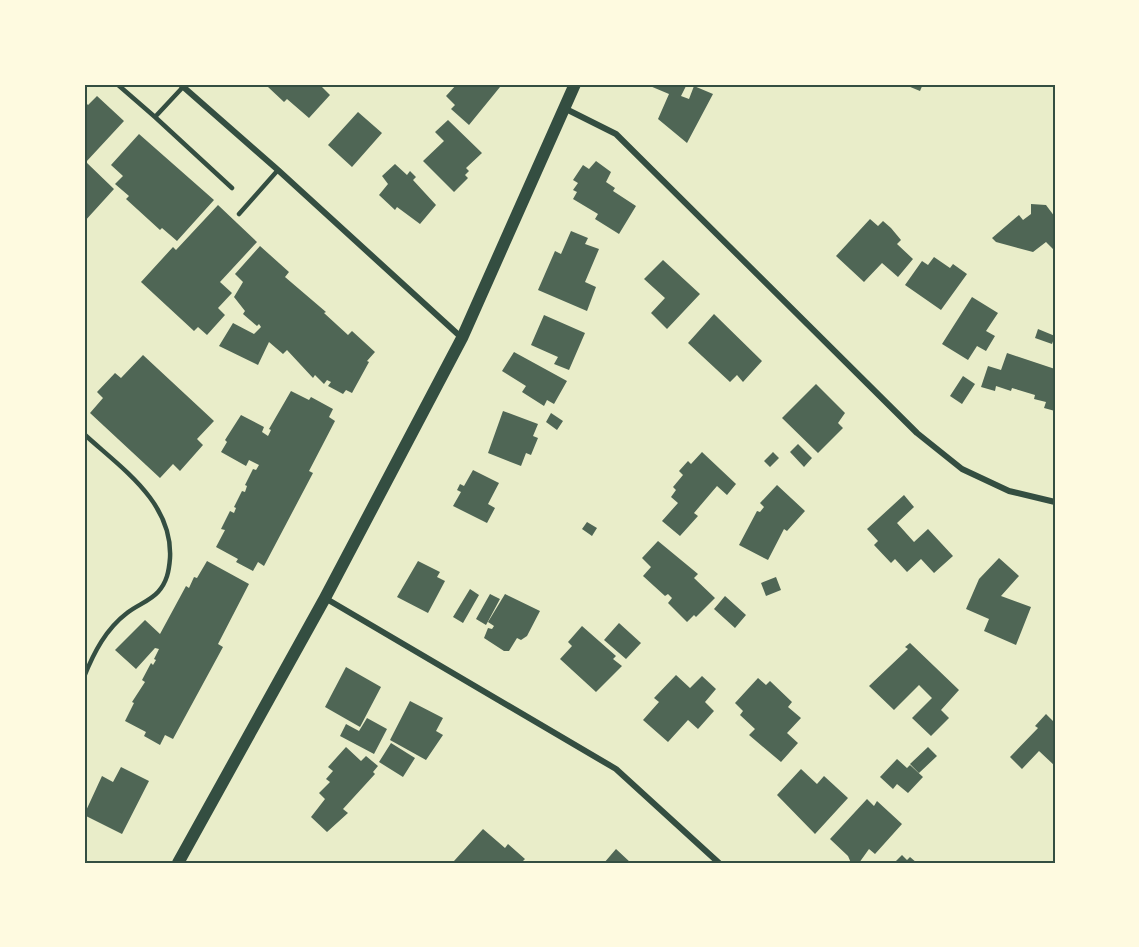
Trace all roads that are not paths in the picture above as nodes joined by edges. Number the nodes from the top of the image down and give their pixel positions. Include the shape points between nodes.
1 (117, 84) edge
2 (575, 84) edge
3 (182, 86) edge
4 (564, 108) junction
5 (155, 117) junction
6 (278, 170) junction
7 (232, 188) dead end
8 (239, 214) dead end
9 (462, 338) junction
10 (84, 434) edge
11 (1055, 502) edge
12 (325, 598) junction
13 (84, 677) edge
14 (178, 863) edge
15 (719, 863) edge

1 - 5 lane
2 - 4 main road
3 - 5 lane
3 - 6 street
4 - 9 main road
4 - 11 street via 616,134 917,433 962,469 1009,491
5 - 7 lane
6 - 8 lane
6 - 9 street
9 - 12 main road
10 - 13 lane via 151,497 166,525 170,550 169,572 159,591 113,625 101,640
12 - 14 main road
12 - 15 street via 616,769

